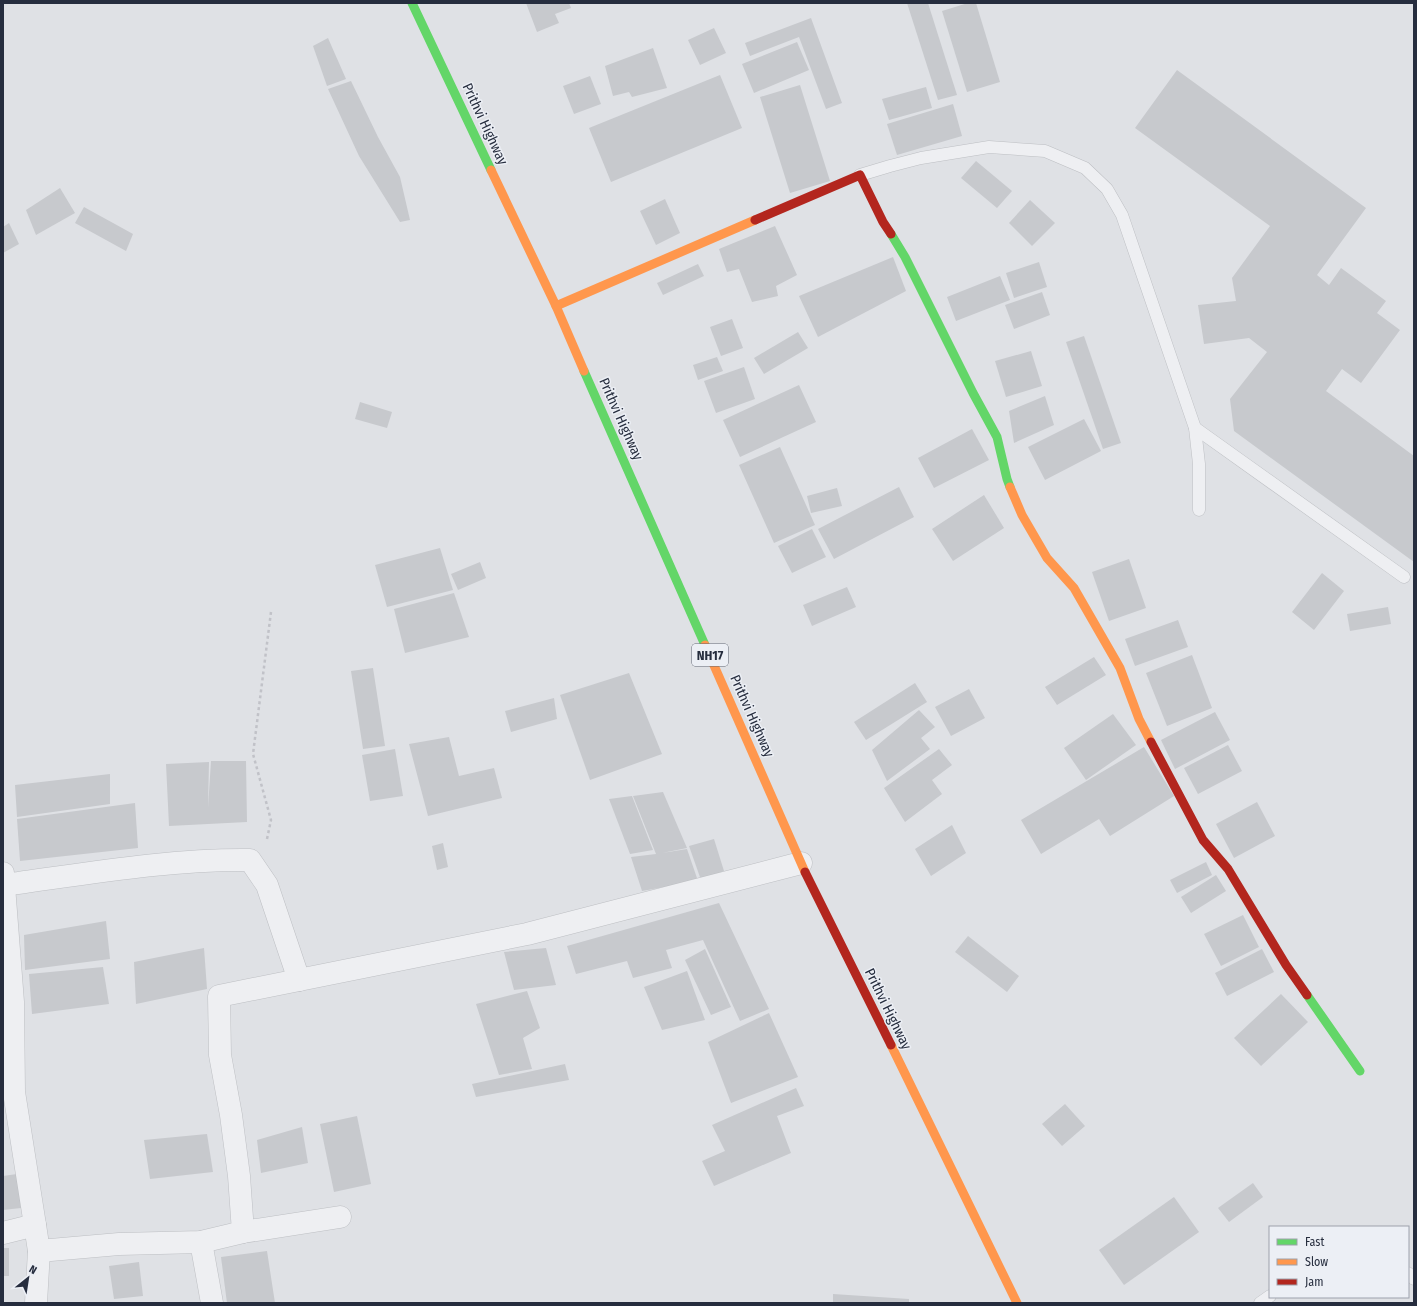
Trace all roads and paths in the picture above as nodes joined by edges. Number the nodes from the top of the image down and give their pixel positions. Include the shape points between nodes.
1 (412, 3) edge
2 (860, 175) junction
3 (556, 306) junction
4 (1195, 428) junction
5 (1199, 510) dead end
6 (1404, 577) dead end
7 (271, 612) dead end
8 (250, 860) junction
9 (801, 863) junction
10 (4, 879) edge
11 (300, 980) junction
12 (1360, 1071) dead end
13 (340, 1217) dead end
14 (35, 1225) junction
15 (243, 1232) junction
16 (3, 1234) edge
17 (201, 1242) junction
18 (39, 1251) junction
19 (1269, 1297) edge
20 (36, 1303) edge
21 (212, 1303) edge
22 (1017, 1303) edge
23 (1260, 1303) edge

1 - 3 main road, Prithvi Highway / NH17
2 - 3 main road
2 - 4 lane via 921,158 989,147 1045,151 1085,168 1107,189 1122,215
2 - 12 main road via 997,437 1007,479 1022,515 1047,558 1074,588 1120,668 1139,719 1203,840 1228,869 1286,965
3 - 9 main road, Prithvi Highway / NH17
4 - 5 lane via 1199,464
4 - 6 lane
7 - 8 path via 253,754 270,820 265,849
8 - 10 street via 142,866
8 - 11 street via 267,885
9 - 11 street via 527,934
9 - 22 main road, Prithvi Highway / NH17
10 - 14 street via 13,1002 14,1092
11 - 15 street via 219,996 220,1055 239,1176
13 - 15 street
14 - 16 street
14 - 18 street
15 - 17 street
17 - 18 street via 119,1244
17 - 21 street
18 - 20 street
19 - 23 lane

